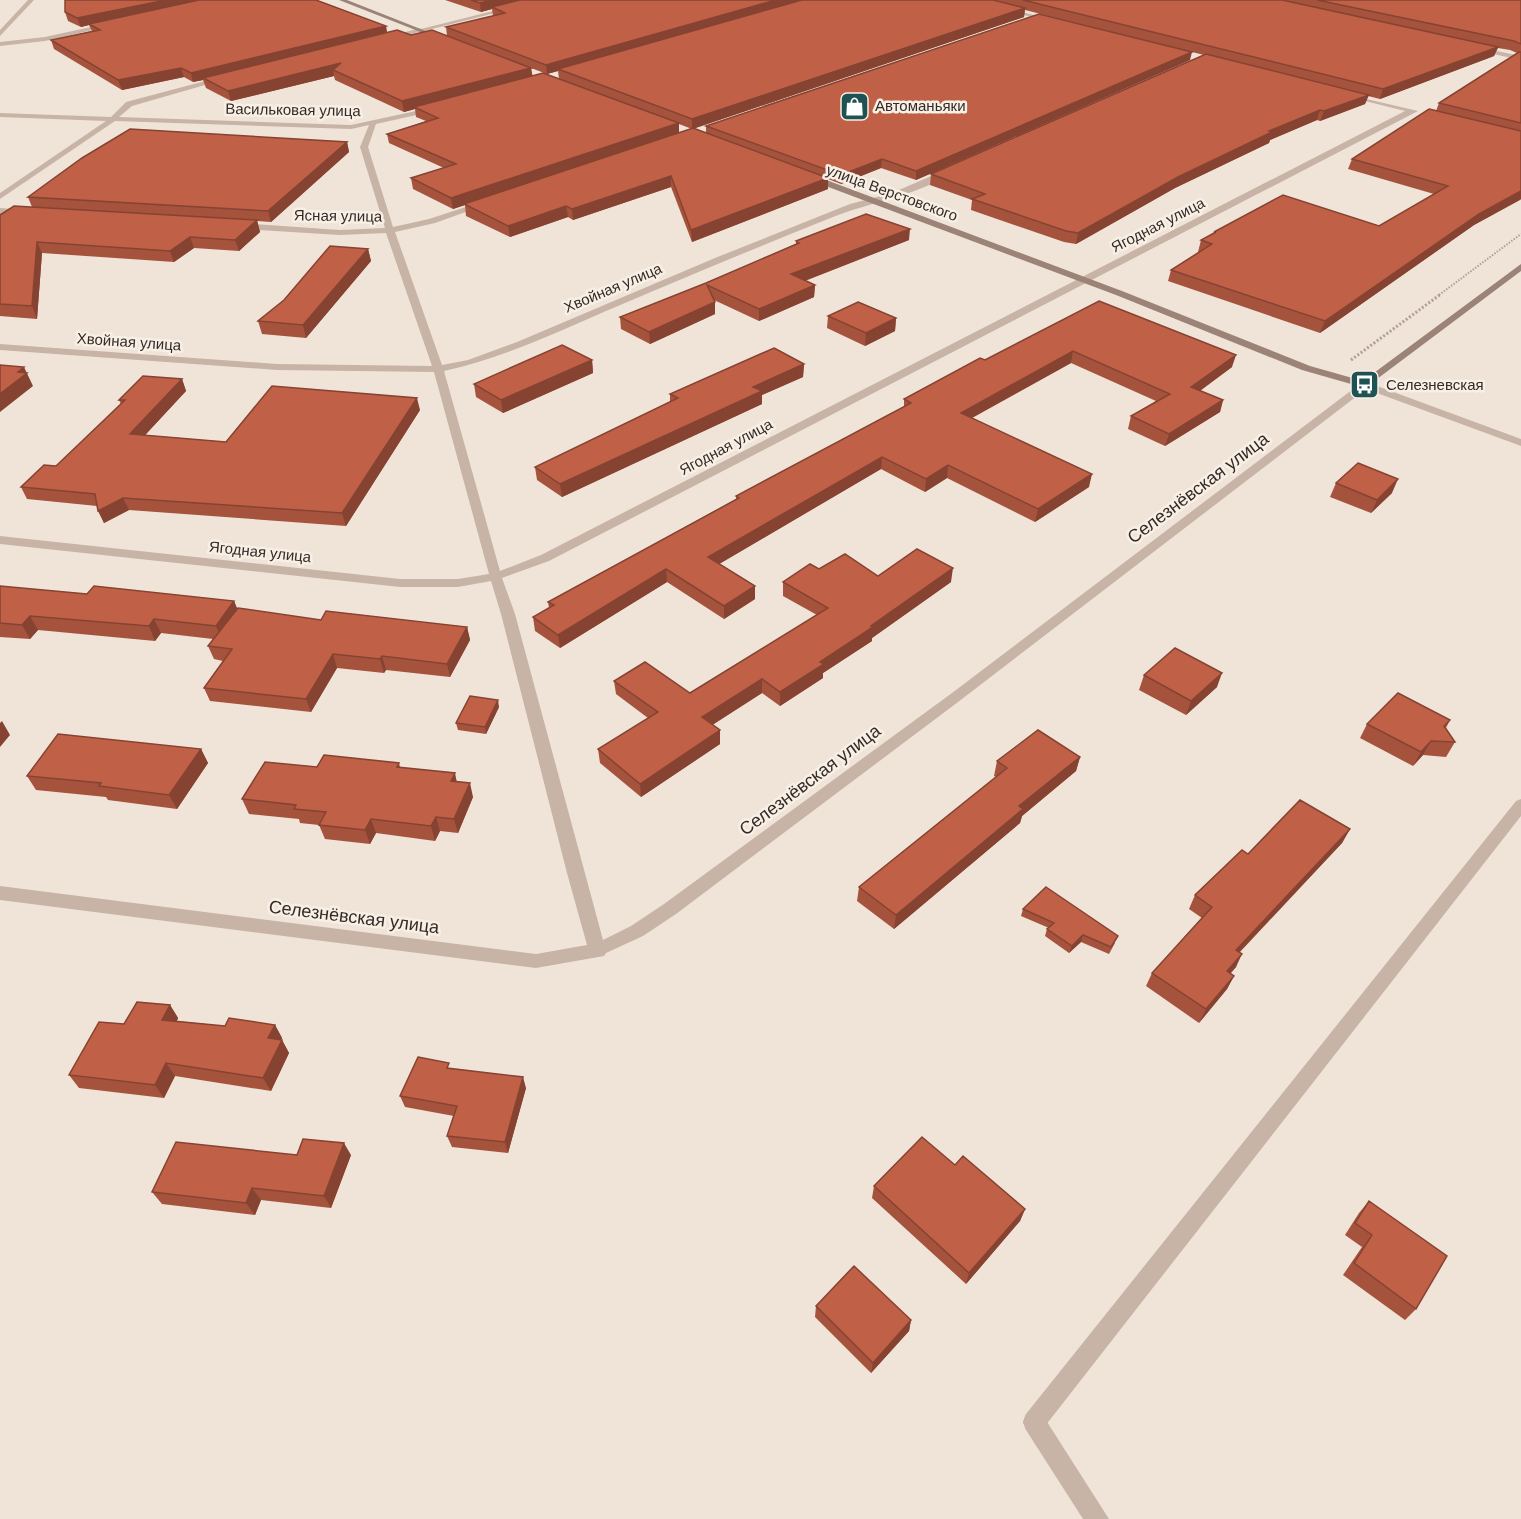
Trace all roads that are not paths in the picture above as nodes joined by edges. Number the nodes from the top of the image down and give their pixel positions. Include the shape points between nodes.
1 (31, 0) edge
2 (342, 0) edge
3 (544, 0) edge
4 (971, 0) edge
5 (1038, 17) junction
6 (1060, 22) edge
7 (115, 24) edge
8 (1016, 24) edge
9 (420, 30) junction
10 (0, 34) edge
11 (383, 39) edge
12 (0, 44) edge
13 (454, 44) edge
14 (1474, 48) edge
15 (1521, 58) edge
16 (234, 76) edge
17 (1334, 92) edge
18 (444, 106) edge
19 (0, 115) edge
20 (114, 118) junction
21 (373, 124) junction
22 (959, 167) edge
23 (797, 172) edge
24 (0, 197) edge
25 (497, 200) edge
26 (871, 200) junction
27 (0, 211) edge
28 (39, 213) edge
29 (226, 225) edge
30 (390, 231) junction
31 (1521, 267) edge
32 (1083, 279) junction
33 (0, 347) edge
34 (438, 369) junction
35 (1365, 385) junction
36 (1521, 443) edge
37 (0, 540) edge
38 (496, 578) junction
39 (1521, 805) edge
40 (0, 893) edge
41 (598, 951) junction
42 (1097, 1519) edge

1 - 10 street
2 - 9 street
3 - 9 street
4 - 5 street
5 - 6 street
5 - 8 street
7 - 12 street
9 - 11 street
9 - 13 street
14 - 15 street
16 - 20 street via 135,101
17 - 32 street, Ягодная улица via 1415,112
18 - 21 street, Васильковая улица
19 - 20 street, Васильковая улица
20 - 21 street, Васильковая улица via 308,127
20 - 24 street
21 - 30 street via 364,147
22 - 26 street, Хвойная улица via 895,195
23 - 26 street, улица Верстовского
25 - 30 street, Ясная улица
26 - 32 street, улица Верстовского
26 - 34 street, Хвойная улица via 521,344
27 - 28 street
29 - 30 street, Ясная улица
30 - 34 street
31 - 35 street, Селезнёвская улица
32 - 35 street, улица Верстовского via 1329,376
32 - 38 street, Ягодная улица via 545,558
33 - 34 street, Хвойная улица via 278,367
34 - 38 street
35 - 36 street
35 - 41 street, Селезнёвская улица via 680,902 635,934
37 - 38 street, Ягодная улица via 400,583 456,584
38 - 41 street
39 - 42 street via 1034,1422
40 - 41 street, Селезнёвская улица via 536,961

